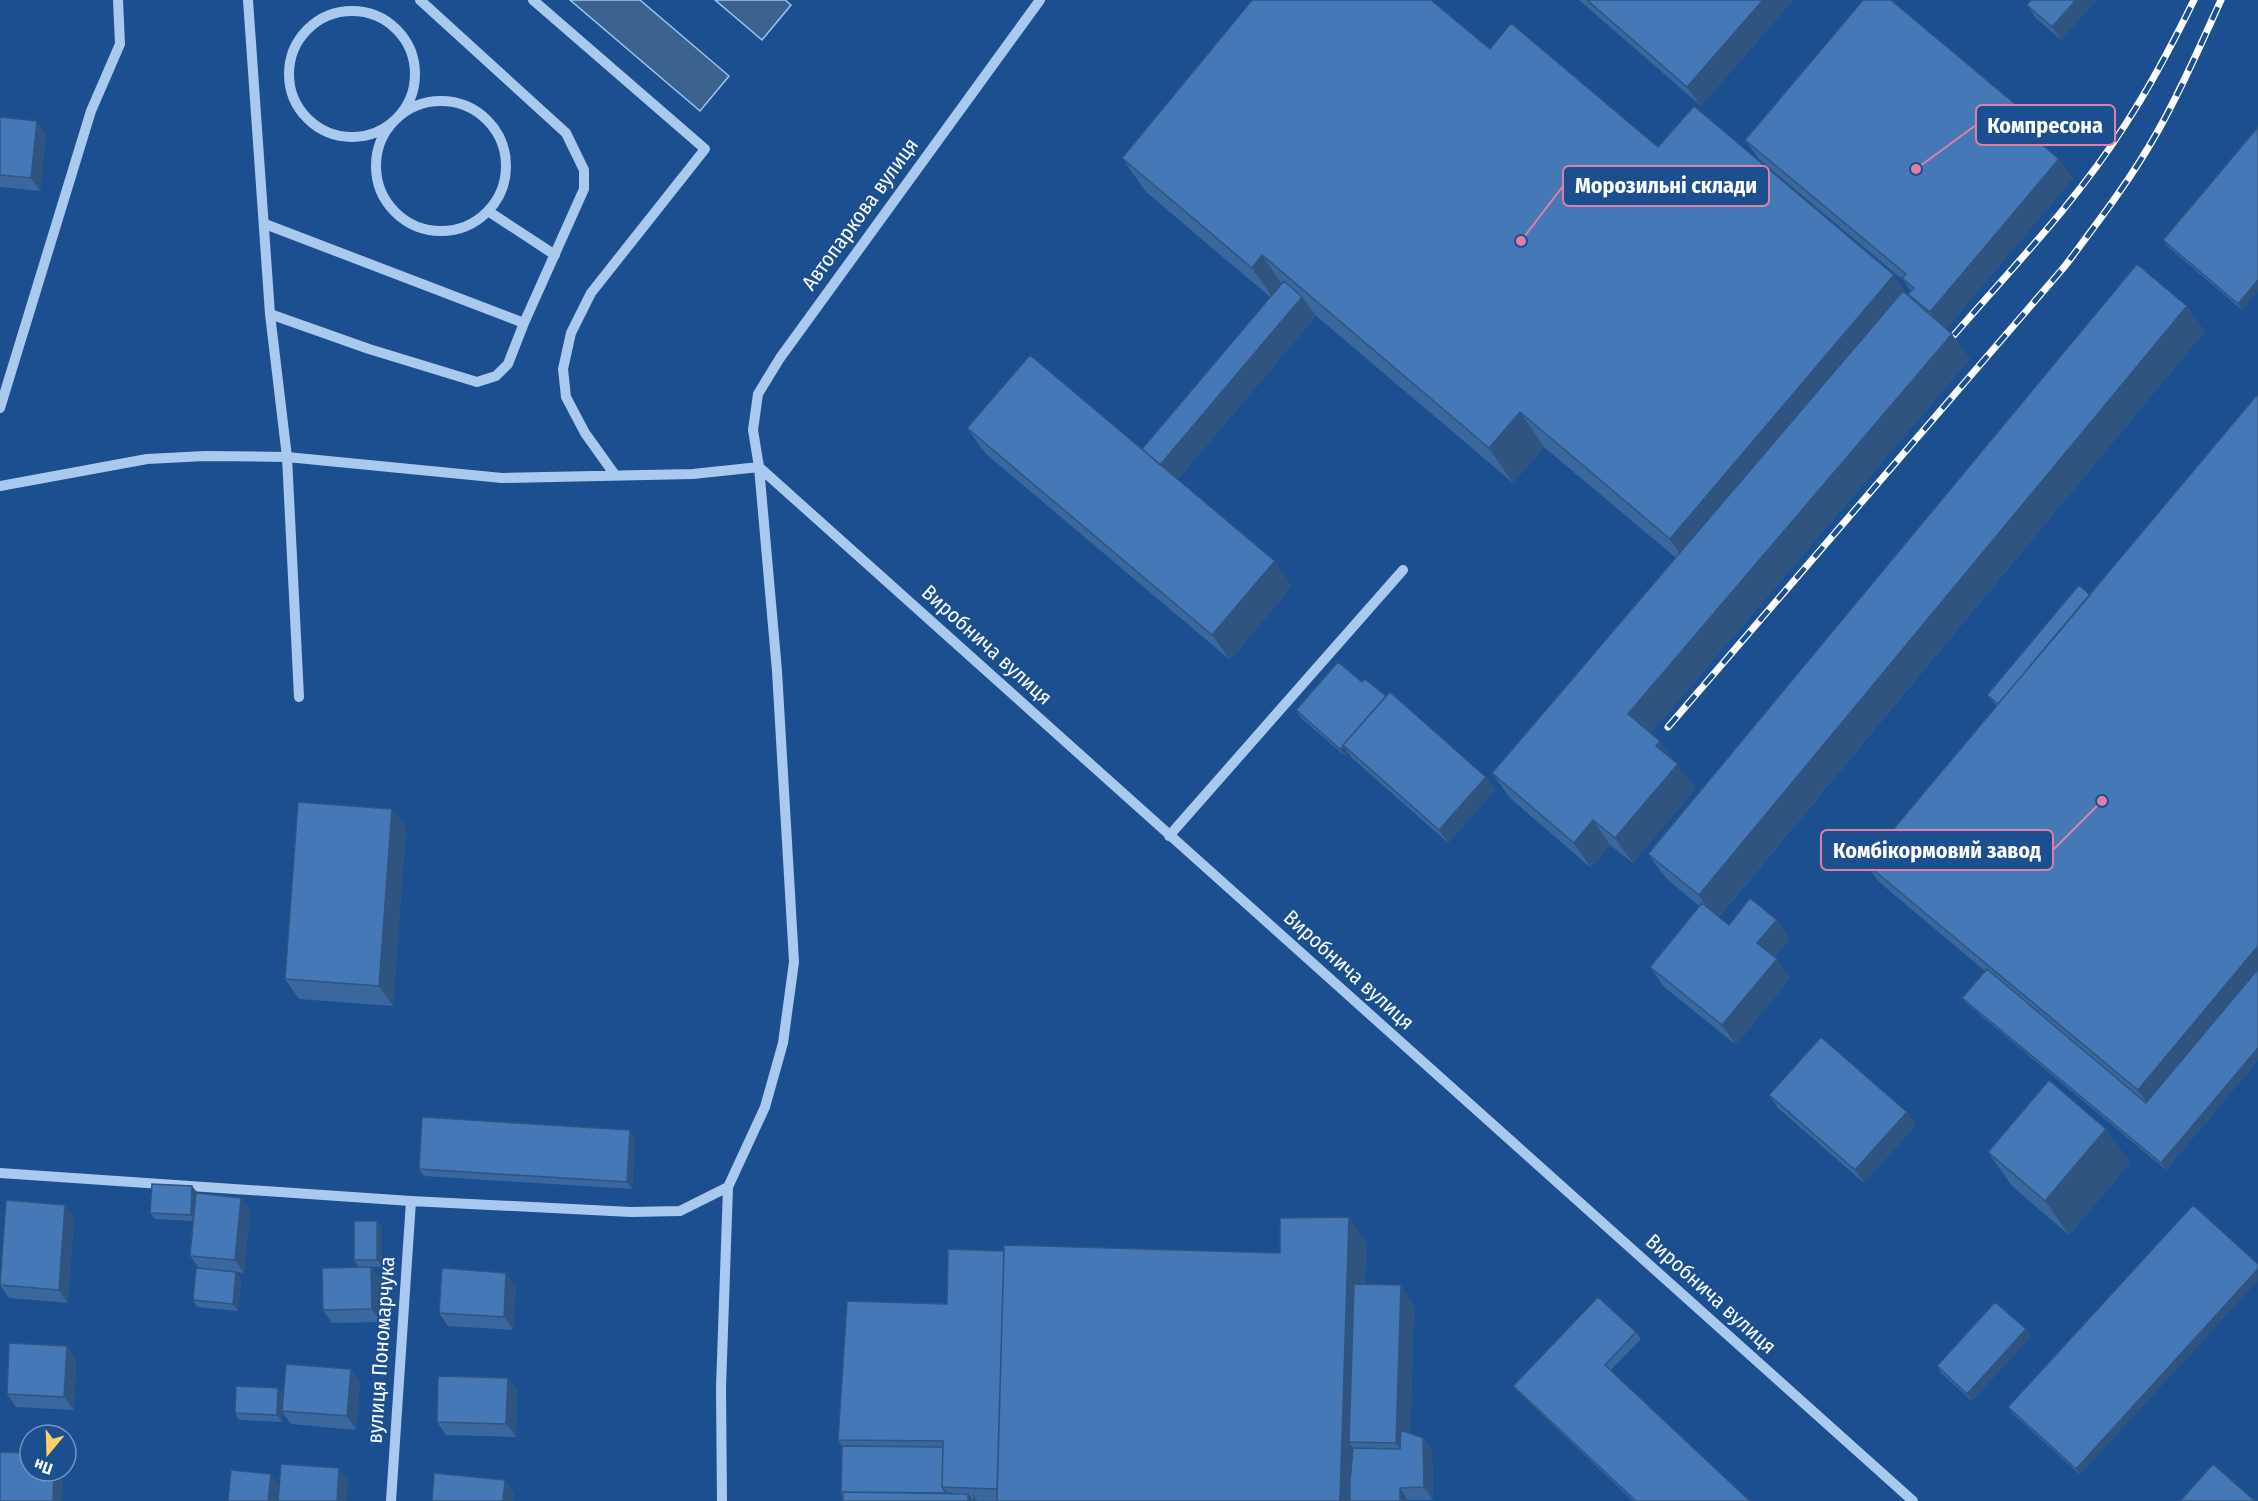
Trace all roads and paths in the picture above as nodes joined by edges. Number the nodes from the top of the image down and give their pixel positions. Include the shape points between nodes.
1 (118, 0) edge
2 (248, 0) edge
3 (420, 0) edge
4 (533, 0) edge
5 (1040, 0) edge
6 (394, 120) junction
7 (488, 211) junction
8 (265, 224) junction
9 (555, 255) junction
10 (270, 314) junction
11 (524, 323) junction
12 (0, 408) edge
13 (287, 457) junction
14 (759, 467) junction
15 (615, 475) junction
16 (0, 486) edge
17 (1403, 570) dead end
18 (300, 697) dead end
19 (1169, 836) junction
20 (0, 1173) edge
21 (728, 1187) junction
22 (411, 1201) junction
23 (391, 1501) edge
24 (722, 1501) edge
25 (1913, 1501) edge

1 - 12 street via 120,44 92,111
2 - 8 street
3 - 9 street via 566,133 584,170 584,189
4 - 15 street via 705,148 591,293 571,333 563,369 566,397 585,433
5 - 14 street, Автопаркова вулиця via 780,358 758,394 753,430
6 - 6 street via 413,90 415,72 404,38 392,25 359,11 341,11 309,27 294,49 288,75 291,93 311,123 327,132 362,136
6 - 7 street via 426,102 445,101 480,113 493,126 507,160 500,197
6 - 7 street via 383,136 376,162 380,190 389,206 420,228 438,231 474,223
7 - 9 street
8 - 10 street
8 - 11 street
9 - 11 street
10 - 11 street via 477,382 496,376 508,364
10 - 13 street
13 - 15 street via 502,478
13 - 16 street via 147,459
13 - 18 street
14 - 15 street via 693,474
14 - 19 street, Виробнича вулиця
14 - 21 street, Автопаркова вулиця via 777,671 794,962 783,1043 765,1107
17 - 19 street
19 - 25 street, Виробнича вулиця
20 - 22 street
21 - 22 street via 680,1211
21 - 24 street via 721,1388
22 - 23 street, вулиця Пономарчука

